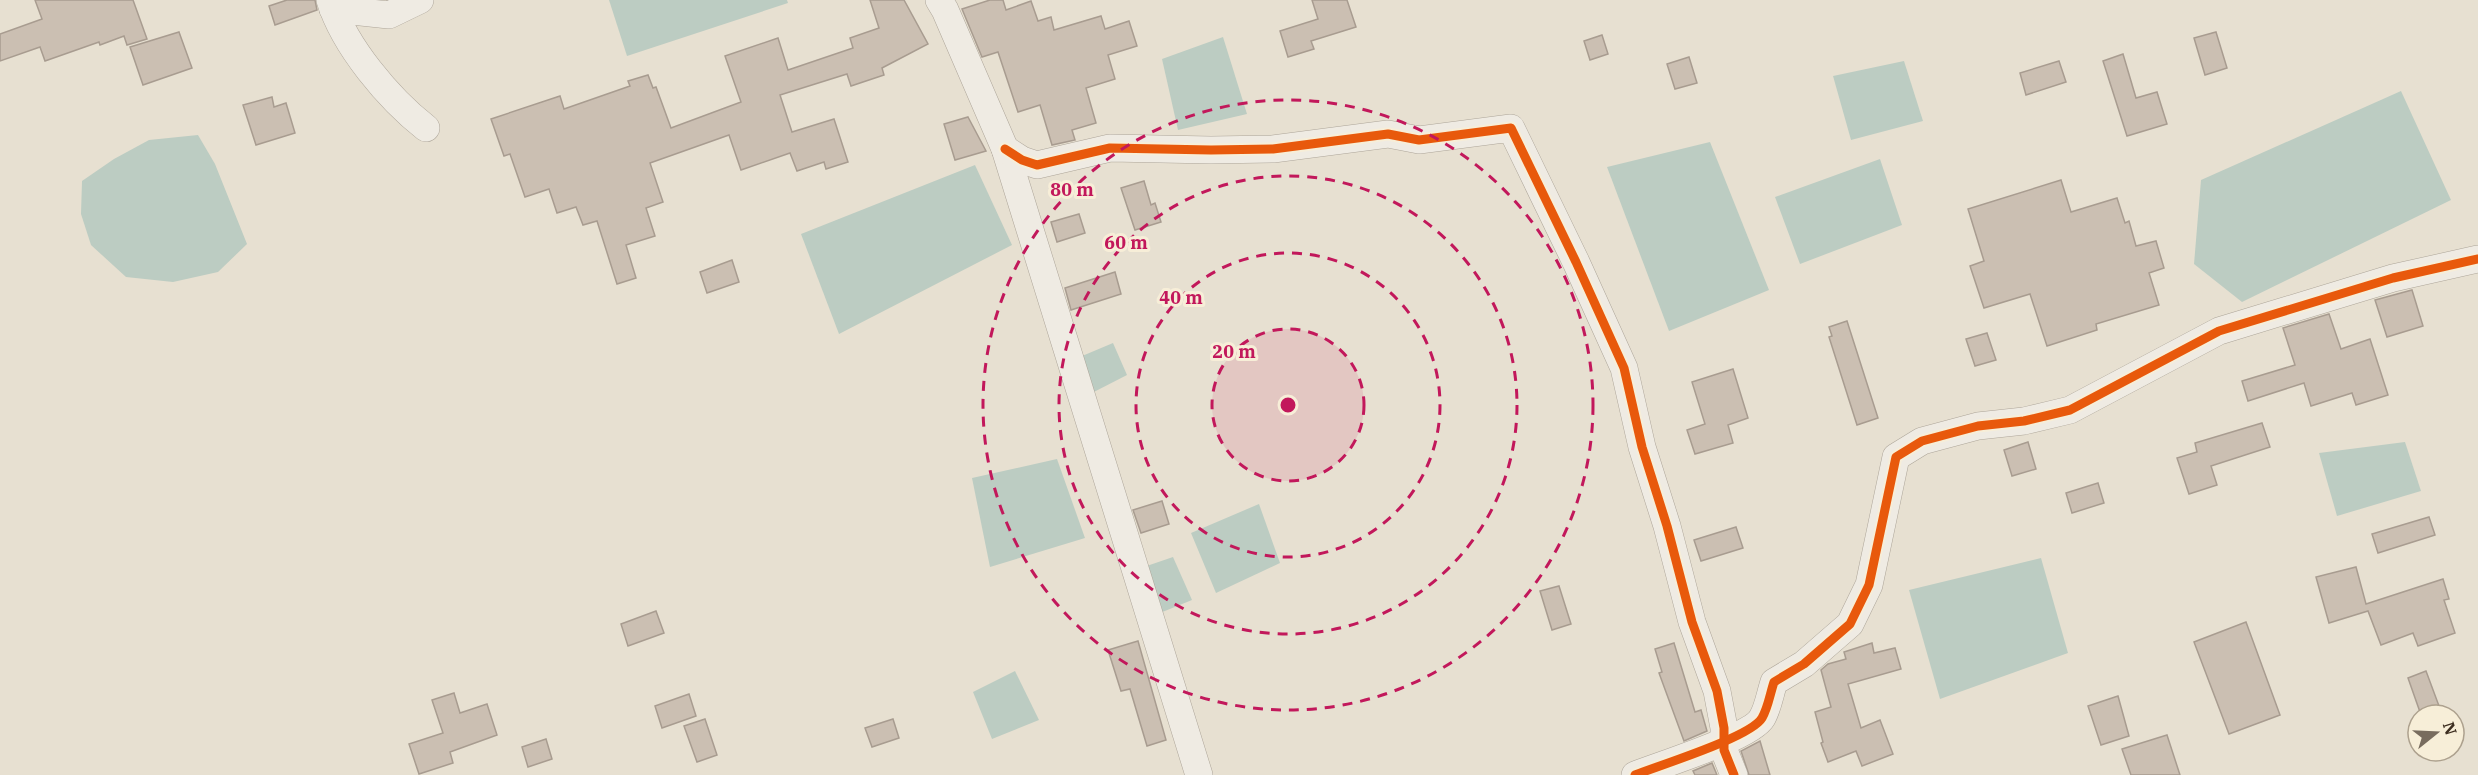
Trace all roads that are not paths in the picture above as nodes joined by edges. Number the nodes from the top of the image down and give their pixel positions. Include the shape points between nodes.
1 (420, 0) edge
2 (939, 0) edge
3 (331, 5) edge
4 (426, 128) dead end
5 (1005, 149) junction
6 (2478, 259) edge
7 (1725, 742) junction
8 (1199, 775) edge
9 (1635, 775) edge
10 (1734, 775) edge

1 - 3 street via 389,15
2 - 5 street
3 - 4 street via 347,39 403,110
5 - 7 street via 1037,165 1110,148 1273,149 1388,134 1419,141 1511,128 1624,368 1642,447 1692,622 1717,691
5 - 8 street
6 - 7 street via 2393,278 2219,332 2070,410 1978,426 1922,441 1896,457 1869,585 1850,624 1804,664 1774,682 1762,718 1751,730
7 - 9 street
7 - 10 street via 1724,750

